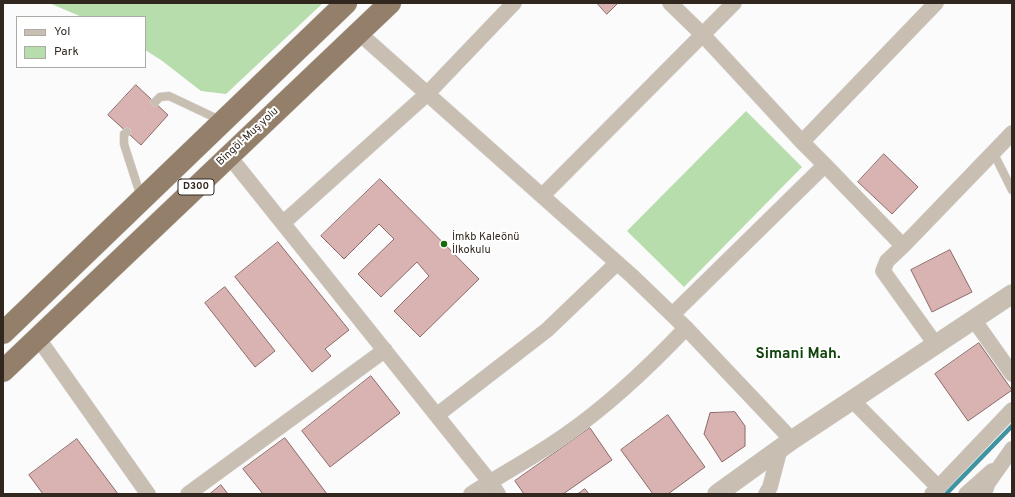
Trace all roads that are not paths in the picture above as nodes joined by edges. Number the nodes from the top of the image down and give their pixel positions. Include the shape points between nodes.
1 (346, 3) edge
2 (390, 3) edge
3 (514, 3) edge
4 (670, 3) edge
5 (734, 3) edge
6 (936, 3) edge
7 (359, 32) junction
8 (703, 35) junction
9 (427, 94) junction
10 (155, 102) dead end
11 (223, 122) junction
12 (127, 132) dead end
13 (1012, 133) edge
14 (802, 142) junction
15 (993, 152) junction
16 (229, 156) junction
17 (825, 165) junction
18 (1012, 190) edge
19 (542, 196) junction
20 (142, 200) junction
21 (283, 223) junction
22 (903, 246) junction
23 (617, 263) junction
24 (1012, 294) edge
25 (672, 314) junction
26 (974, 320) junction
27 (686, 328) junction
28 (3, 333) edge
29 (38, 338) junction
30 (936, 345) junction
31 (385, 350) junction
32 (3, 371) edge
33 (1012, 374) edge
34 (852, 400) junction
35 (1012, 410) edge
36 (437, 415) junction
37 (786, 444) junction
38 (1008, 455) edge
39 (494, 488) edge
40 (935, 491) edge
41 (148, 494) edge
42 (188, 494) edge
43 (471, 494) edge
44 (717, 494) edge
45 (766, 494) edge
46 (966, 494) edge
47 (984, 494) edge

1 - 11 highway, D300
2 - 7 highway, Bingöl-Muş yolu / D300
3 - 9 street
4 - 8 street
5 - 8 street
6 - 14 street
7 - 9 street
7 - 16 highway, Bingöl-Muş yolu / D300
8 - 14 street
8 - 19 street
9 - 19 street
9 - 21 street
10 - 11 lane via 160,97 169,96
11 - 20 highway, D300
12 - 20 lane via 124,134 124,144
13 - 15 street
14 - 17 street
15 - 18 lane
15 - 22 street
16 - 21 street
16 - 29 highway, Bingöl-Muş yolu / D300
17 - 22 street
17 - 25 street
19 - 23 street
20 - 28 highway, D300
21 - 31 street
22 - 30 street via 887,261 883,271
23 - 25 street
23 - 36 street via 547,330
24 - 26 street
25 - 27 street
26 - 30 street
26 - 33 street
27 - 37 street
27 - 39 street via 656,360 606,404
29 - 32 highway, Bingöl-Muş yolu / D300
29 - 41 street
30 - 34 street
31 - 36 street
31 - 42 street
34 - 37 street
34 - 40 street
35 - 40 street
36 - 39 street
37 - 44 street
37 - 45 street
38 - 46 street
38 - 47 street
39 - 43 street

